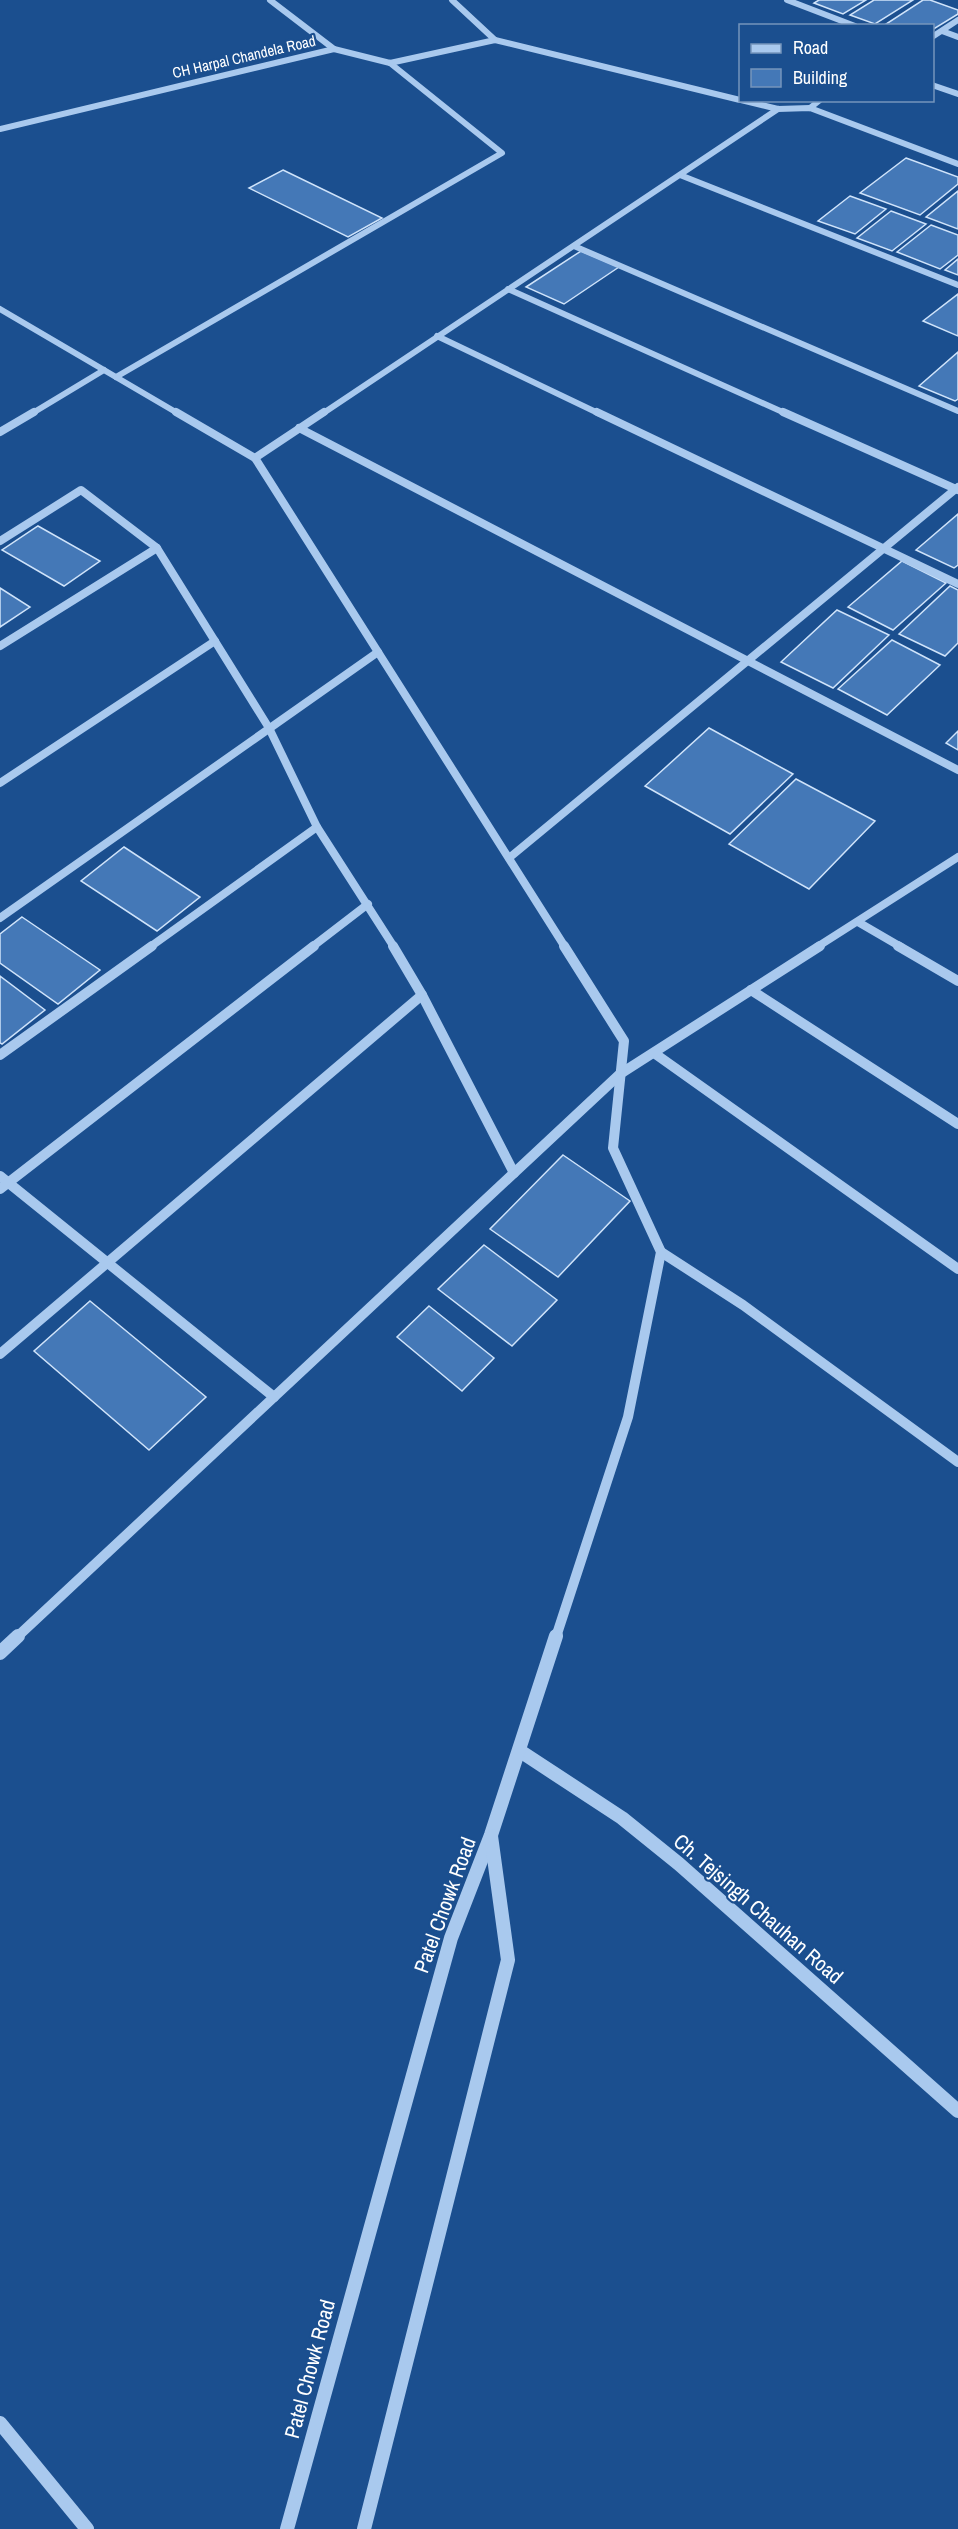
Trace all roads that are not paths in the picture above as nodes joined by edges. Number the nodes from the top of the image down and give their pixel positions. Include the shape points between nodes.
1 (270, 0) edge
2 (452, 0) edge
3 (787, 0) edge
4 (958, 20) edge
5 (850, 24) edge
6 (942, 31) junction
7 (934, 36) edge
8 (958, 37) edge
9 (495, 40) junction
10 (334, 49) junction
11 (390, 63) junction
12 (934, 85) edge
13 (958, 94) edge
14 (739, 100) edge
15 (748, 102) edge
16 (818, 102) edge
17 (810, 108) junction
18 (778, 110) junction
19 (0, 129) edge
20 (958, 164) edge
21 (680, 175) junction
22 (574, 246) junction
23 (958, 285) edge
24 (508, 289) junction
25 (0, 309) edge
26 (437, 336) junction
27 (104, 370) junction
28 (116, 376) junction
29 (958, 411) edge
30 (299, 428) junction
31 (0, 432) edge
32 (255, 458) junction
33 (957, 489) edge
34 (0, 541) edge
35 (157, 548) junction
36 (884, 549) junction
37 (958, 585) edge
38 (215, 641) junction
39 (0, 646) edge
40 (378, 652) junction
41 (747, 661) junction
42 (269, 728) junction
43 (958, 770) edge
44 (0, 783) edge
45 (317, 827) junction
46 (509, 858) junction
47 (956, 862) edge
48 (368, 904) junction
49 (0, 918) edge
50 (858, 922) junction
51 (958, 981) edge
52 (751, 990) junction
53 (422, 994) junction
54 (654, 1053) junction
55 (0, 1055) edge
56 (620, 1074) junction
57 (958, 1124) edge
58 (514, 1173) junction
59 (3, 1183) edge
60 (661, 1252) junction
61 (107, 1262) junction
62 (958, 1269) edge
63 (0, 1354) edge
64 (274, 1397) junction
65 (958, 1462) edge
66 (0, 1653) edge
67 (520, 1751) junction
68 (491, 1835) junction
69 (958, 2111) edge
70 (0, 2423) edge
71 (87, 2529) edge
72 (287, 2529) edge
73 (364, 2529) edge

1 - 10 street
2 - 9 street
3 - 5 street
4 - 6 street
6 - 7 street
6 - 8 street
9 - 11 street, CH Harpal Chandela Road
9 - 14 street, CH Harpal Chandela Road
10 - 11 street, CH Harpal Chandela Road
10 - 19 street, CH Harpal Chandela Road
11 - 28 street via 502,153
12 - 13 street
15 - 18 street, CH Harpal Chandela Road
16 - 17 street
17 - 18 street, CH Harpal Chandela Road
17 - 20 street, CH Harpal Chandela Road
18 - 21 street
21 - 22 street
21 - 23 street
22 - 24 street
22 - 29 street
24 - 26 street
24 - 33 street
25 - 27 street
26 - 30 street
26 - 36 street
27 - 28 street
27 - 31 street
28 - 32 street
30 - 32 street
30 - 41 street
32 - 40 street
33 - 36 street
34 - 35 street via 81,490
35 - 38 street
35 - 39 street
36 - 37 street
36 - 41 street
38 - 42 street
38 - 44 street
40 - 42 street
40 - 46 street
41 - 43 street
41 - 46 street
42 - 45 street
42 - 49 street
45 - 48 street
45 - 55 street
46 - 56 street via 624,1041
47 - 50 street
48 - 53 street
48 - 59 street
50 - 51 street
50 - 52 street
52 - 54 street
52 - 57 street
53 - 58 street
53 - 61 street
54 - 56 street
54 - 62 street
56 - 58 street
56 - 60 street via 613,1148
58 - 64 street
59 - 61 street
60 - 65 street via 734,1299
60 - 67 street via 628,1417
61 - 63 street
61 - 64 street
64 - 66 street
67 - 68 street
67 - 69 street, Ch. Tejsingh Chauhan Road via 622,1818 679,1864
68 - 72 street, Patel Chowk Road via 451,1938
68 - 73 street, Patel Chowk Road via 508,1960
70 - 71 street

